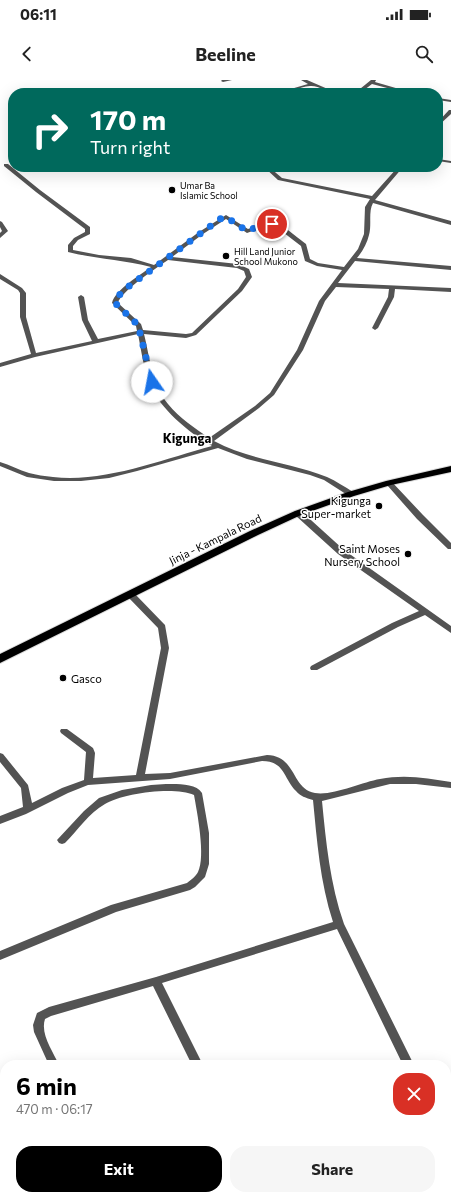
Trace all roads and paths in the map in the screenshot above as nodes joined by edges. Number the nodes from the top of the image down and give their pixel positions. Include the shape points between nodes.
1 (230, 80) edge
2 (303, 80) edge
3 (223, 81) dead end
4 (373, 81) edge
5 (312, 84) junction
6 (297, 88) edge
7 (322, 88) edge
8 (364, 88) edge
9 (395, 88) edge
10 (451, 111) edge
11 (443, 120) edge
12 (15, 172) edge
13 (271, 172) edge
14 (397, 172) edge
15 (372, 200) junction
16 (0, 222) edge
17 (451, 223) edge
18 (0, 236) edge
19 (167, 258) junction
20 (354, 259) junction
21 (156, 267) junction
22 (451, 268) edge
23 (345, 269) junction
24 (0, 276) edge
25 (333, 285) junction
26 (392, 288) junction
27 (451, 290) edge
28 (81, 297) dead end
29 (375, 328) dead end
30 (141, 332) junction
31 (96, 342) junction
32 (34, 355) junction
33 (0, 365) edge
34 (209, 441) junction
35 (218, 446) junction
36 (0, 464) edge
37 (451, 469) edge
38 (389, 483) junction
39 (351, 494) junction
40 (298, 513) junction
41 (451, 547) edge
42 (131, 595) junction
43 (425, 612) junction
44 (451, 630) edge
45 (0, 659) edge
46 (314, 668) dead end
47 (64, 731) dead end
48 (0, 756) edge
49 (140, 779) junction
50 (88, 782) junction
51 (451, 785) edge
52 (317, 797) junction
53 (28, 808) junction
54 (0, 820) edge
55 (62, 840) dead end
56 (339, 924) junction
57 (0, 956) edge
58 (156, 981) junction
59 (52, 1060) edge
60 (196, 1060) edge
61 (407, 1060) edge

1 - 3 street
2 - 5 street
4 - 8 street
4 - 9 street
5 - 6 street
5 - 7 street
10 - 11 street
12 - 21 street via 88,228 88,233 76,239 70,246 70,251 131,260
13 - 15 street via 286,180
14 - 15 street
15 - 17 street
15 - 20 street via 368,207 366,234
16 - 18 street via 5,231
19 - 21 street
19 - 23 street via 226,217 247,231 265,224 277,225 304,245 307,260
19 - 30 street via 238,266 247,270 249,277 240,290 194,334 186,336
20 - 22 street
20 - 23 street
21 - 30 street via 128,287 115,301 138,325
23 - 25 street
24 - 32 street via 23,293 23,317
25 - 26 street
25 - 34 street via 322,301 300,350 272,394
26 - 27 street
26 - 29 street via 391,297
28 - 31 street via 85,320
30 - 31 street
30 - 34 street via 152,382 158,394 177,417
31 - 32 street
32 - 33 street
34 - 35 street
35 - 36 street via 127,472 96,478 40,479 25,476
35 - 39 street via 249,458 326,479
37 - 38 highway, Jinja - Kampala Road
38 - 39 highway, Jinja - Kampala Road
38 - 41 street
39 - 40 highway, Jinja - Kampala Road
40 - 42 highway, Jinja - Kampala Road
40 - 43 street via 341,552
42 - 45 highway, Jinja - Kampala Road
42 - 49 street via 162,627 165,648
43 - 44 street
43 - 46 street
47 - 50 street via 90,750
48 - 53 street via 25,787
49 - 50 street
49 - 52 street via 268,758 275,759 282,765 297,789 305,795
50 - 53 street via 59,792
51 - 52 street via 414,780 382,781
52 - 56 street via 327,886
53 - 54 street
55 - 57 street via 101,802 111,796 166,788 188,788 198,793 202,812 205,854 203,872 190,886 114,908
56 - 58 street
56 - 61 street
58 - 59 street via 71,1005 42,1016 38,1025 39,1032
58 - 60 street

